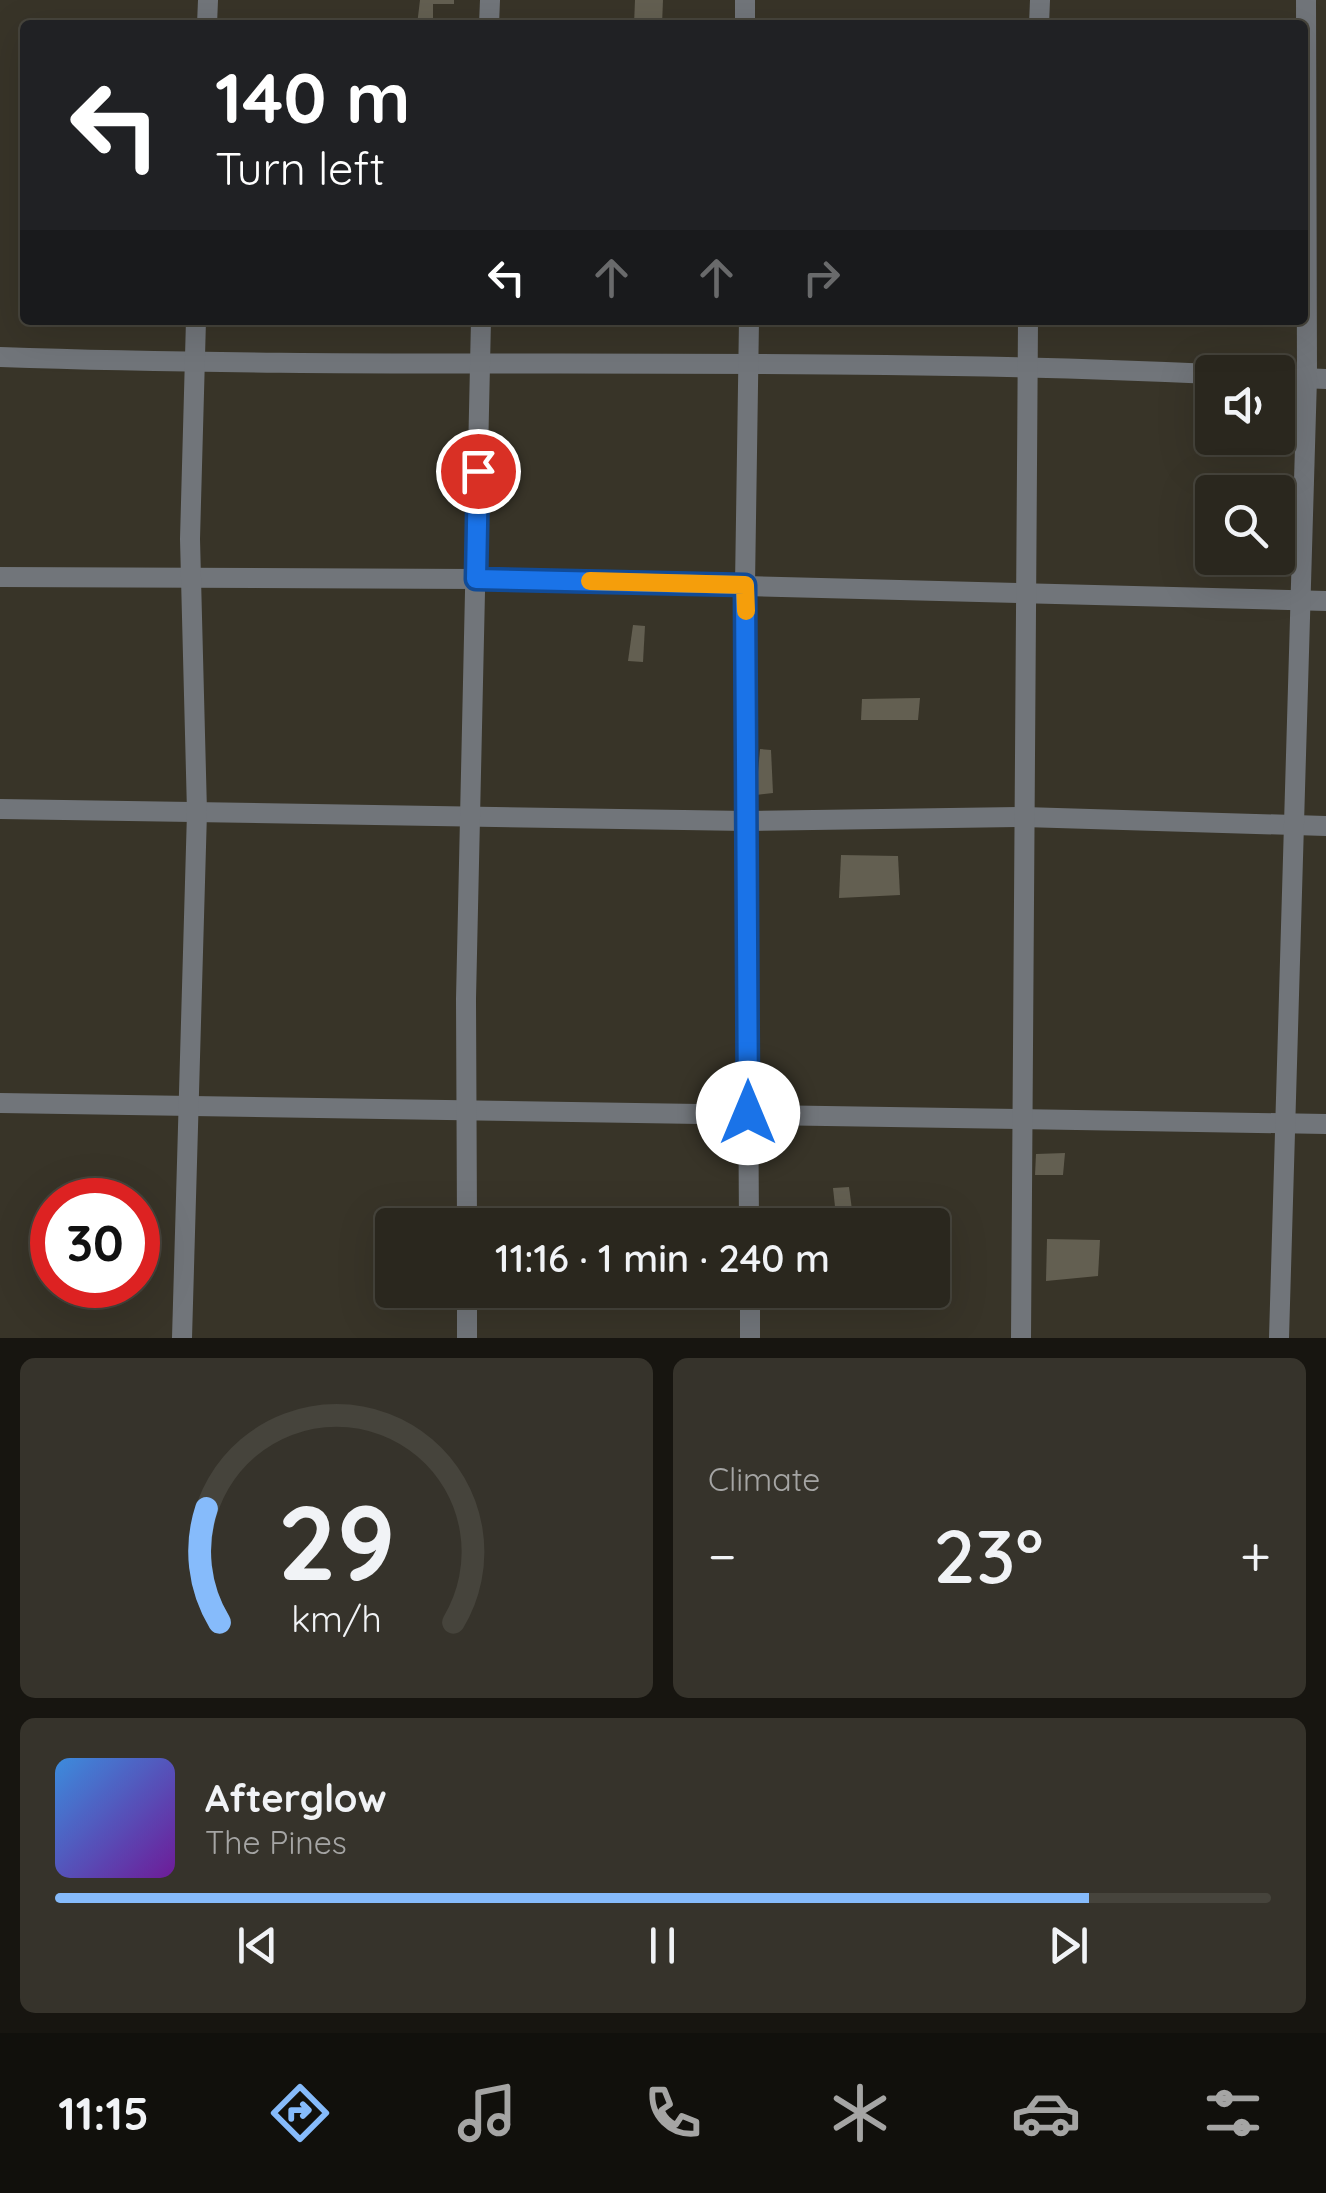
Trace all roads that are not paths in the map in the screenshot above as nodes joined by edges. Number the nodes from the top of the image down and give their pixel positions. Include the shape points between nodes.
1 (1308, 76) edge
2 (196, 325) edge
3 (481, 325) edge
4 (749, 325) edge
5 (1028, 325) edge
6 (0, 357) edge
7 (750, 361) junction
8 (479, 363) junction
9 (194, 364) junction
10 (1027, 366) junction
11 (1195, 373) edge
12 (1316, 378) edge
13 (0, 577) edge
14 (476, 579) junction
15 (191, 580) junction
16 (745, 585) junction
17 (1027, 595) junction
18 (1298, 601) junction
19 (1326, 601) edge
20 (0, 809) edge
21 (197, 812) junction
22 (470, 817) junction
23 (1024, 817) junction
24 (748, 821) junction
25 (1295, 825) junction
26 (1326, 826) edge
27 (0, 1102) edge
28 (189, 1108) junction
29 (466, 1110) junction
30 (748, 1113) junction
31 (1022, 1118) junction
32 (1284, 1123) junction
33 (1326, 1124) edge
34 (466, 1208) edge
35 (749, 1208) edge
36 (467, 1308) edge
37 (750, 1308) edge
38 (182, 1338) edge
39 (467, 1338) edge
40 (750, 1338) edge
41 (1021, 1338) edge
42 (1279, 1338) edge

1 - 12 street
2 - 9 street
3 - 8 street
4 - 7 street
5 - 10 street
6 - 9 street
7 - 8 street
7 - 10 street
7 - 16 street
8 - 9 street
8 - 14 street
9 - 15 street
10 - 11 street
10 - 17 street
12 - 18 street
13 - 15 street
14 - 15 street
14 - 16 street
14 - 22 street
15 - 21 street
16 - 17 street
16 - 24 street
17 - 18 street
17 - 23 street
18 - 19 street
18 - 25 street
20 - 21 street
21 - 22 street
21 - 28 street
22 - 24 street
22 - 29 street
23 - 24 street
23 - 25 street
23 - 31 street
24 - 30 street
25 - 26 street
25 - 32 street
27 - 28 street
28 - 29 street
28 - 38 street
29 - 30 street
29 - 34 street
30 - 31 street
30 - 35 street
31 - 32 street
31 - 41 street
32 - 33 street
32 - 42 street
36 - 39 street
37 - 40 street

